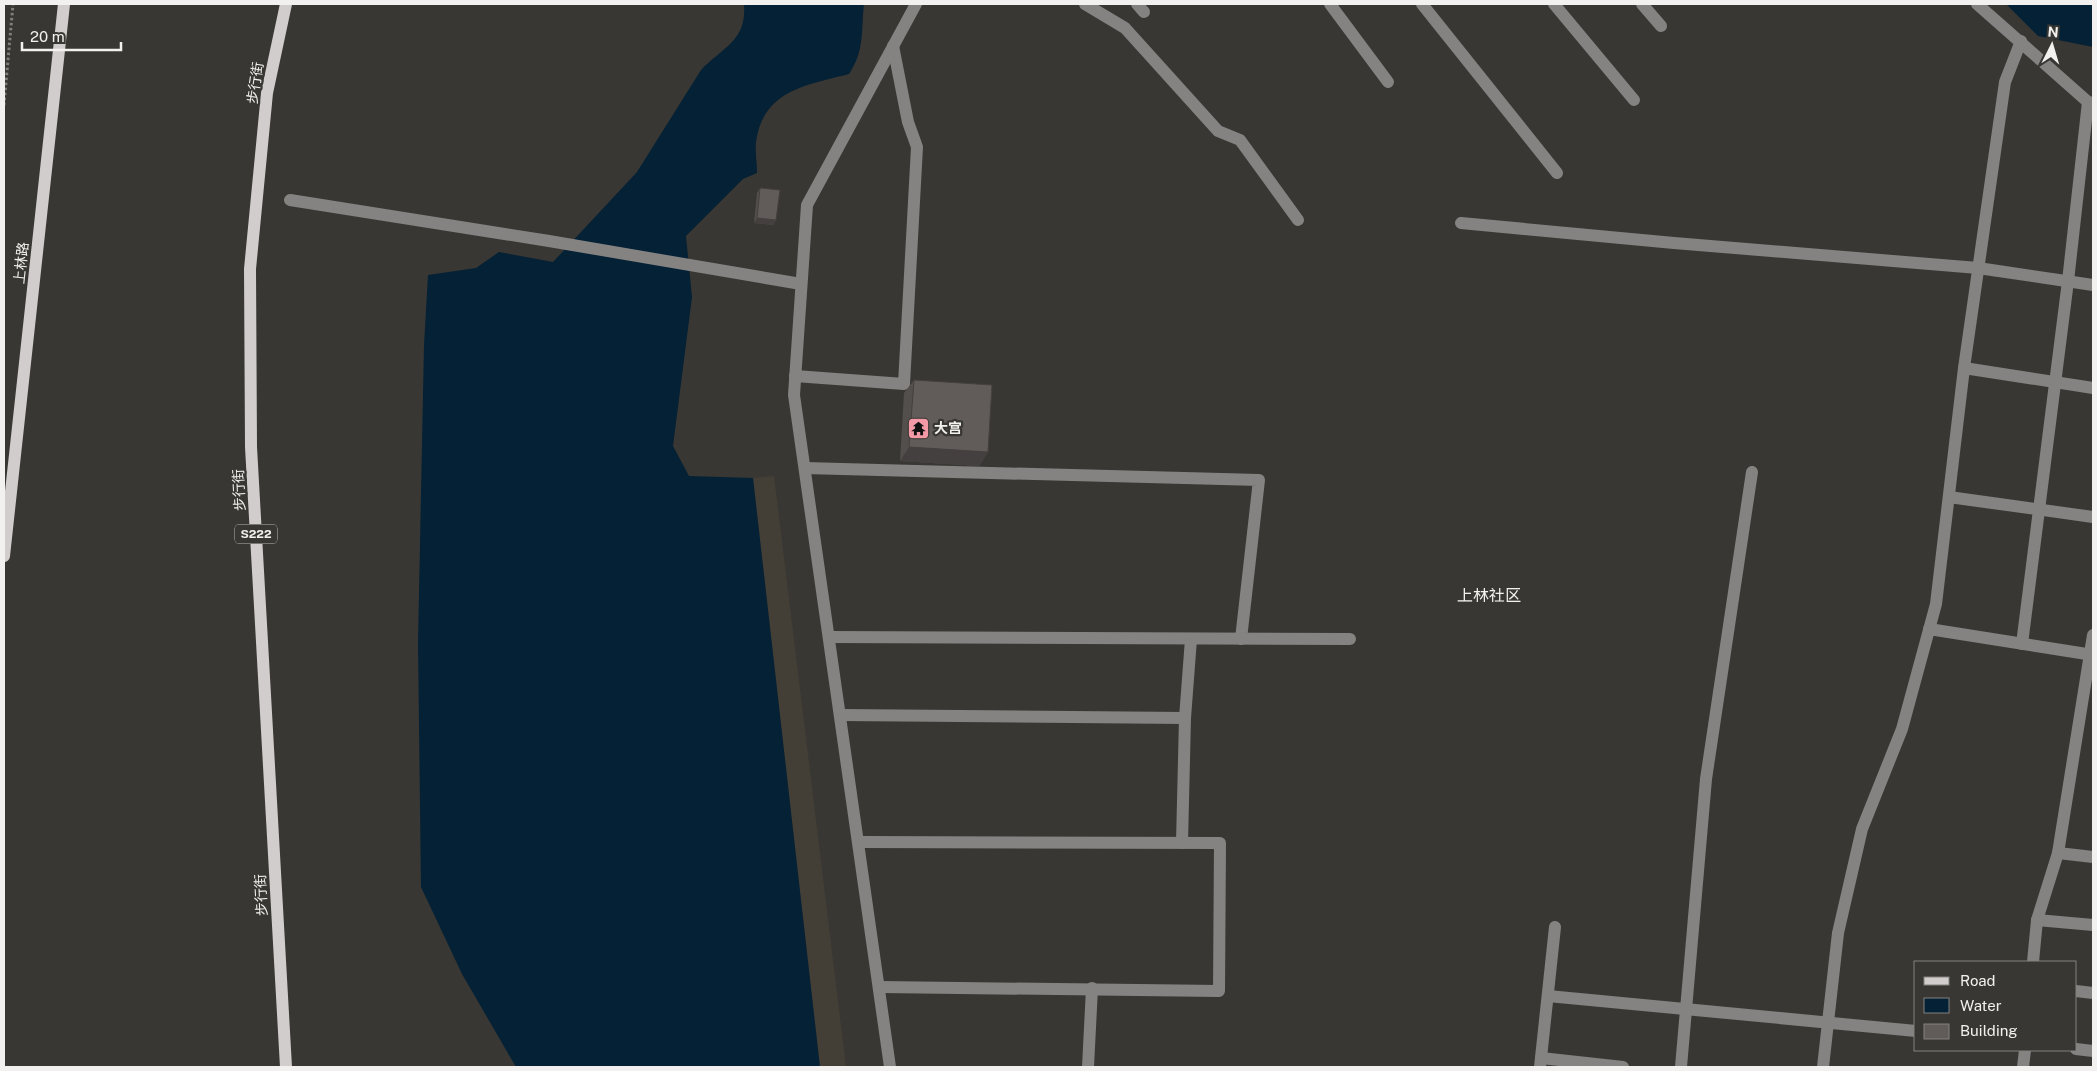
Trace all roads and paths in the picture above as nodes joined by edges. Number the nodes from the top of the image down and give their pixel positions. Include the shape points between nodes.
1 (13, 4) edge
2 (64, 4) edge
3 (286, 4) edge
4 (916, 4) edge
5 (1085, 4) edge
6 (1330, 4) edge
7 (1422, 4) edge
8 (1554, 4) edge
9 (1642, 4) edge
10 (1976, 4) edge
11 (1661, 26) dead end
12 (2021, 42) junction
13 (894, 46) junction
14 (1388, 82) dead end
15 (1634, 100) dead end
16 (2090, 103) edge
17 (4, 105) edge
18 (1557, 173) dead end
19 (290, 200) dead end
20 (1298, 220) dead end
21 (1461, 223) dead end
22 (1978, 268) junction
23 (2068, 281) junction
24 (801, 284) junction
25 (2093, 285) edge
26 (1964, 368) junction
27 (795, 376) junction
28 (2056, 382) junction
29 (2093, 388) edge
30 (805, 468) junction
31 (1752, 472) dead end
32 (1949, 496) junction
33 (2039, 509) junction
34 (2093, 517) edge
35 (4, 556) edge
36 (1928, 629) junction
37 (2093, 635) edge
38 (829, 637) junction
39 (1191, 639) junction
40 (1241, 639) junction
41 (1350, 640) dead end
42 (2022, 644) junction
43 (2092, 655) edge
44 (840, 715) junction
45 (1185, 718) junction
46 (859, 842) junction
47 (1182, 843) junction
48 (2058, 853) junction
49 (2093, 857) edge
50 (2037, 920) junction
51 (2093, 925) edge
52 (1555, 927) dead end
53 (2033, 961) edge
54 (880, 987) junction
55 (1092, 988) junction
56 (2077, 991) edge
57 (2093, 993) edge
58 (1548, 996) junction
59 (1686, 1009) junction
60 (1828, 1022) junction
61 (1914, 1031) edge
62 (2077, 1049) edge
63 (2025, 1051) edge
64 (2093, 1051) edge
65 (1540, 1063) edge
66 (286, 1067) edge
67 (890, 1067) edge
68 (1088, 1067) edge
69 (1623, 1067) edge
70 (1681, 1067) edge
71 (1823, 1067) edge
72 (2023, 1067) edge

1 - 17 path
2 - 35 main road, 上林路
3 - 66 main road, 步行街 / S222 via 268,93 250,268 251,447
4 - 13 street
5 - 20 street via 1125,28 1218,131 1240,140
6 - 14 street
7 - 18 street
8 - 15 street
9 - 11 street
10 - 12 street
12 - 16 street
12 - 22 street via 2005,82
13 - 24 street via 807,204
13 - 27 street via 908,122 917,147 904,384
16 - 23 street
19 - 24 street via 549,240
21 - 22 street
22 - 23 street
22 - 26 street
23 - 25 street
23 - 28 street
24 - 27 street
26 - 28 street
26 - 32 street
27 - 30 street via 794,395
28 - 29 street
28 - 33 street
30 - 38 street
30 - 40 street via 1259,480
31 - 59 street via 1706,779
32 - 33 street
32 - 36 street via 1936,604
33 - 34 street
33 - 42 street
36 - 42 street
36 - 60 street via 1902,729 1862,829 1838,933
37 - 43 street
38 - 39 street
38 - 44 street
39 - 40 street
39 - 45 street
40 - 41 street
42 - 43 street
43 - 48 street
44 - 45 street
44 - 46 street
45 - 47 street
46 - 47 street
46 - 54 street
47 - 55 street via 1220,843 1220,991
48 - 49 street
48 - 50 street
50 - 51 street
50 - 53 street
52 - 58 street
54 - 55 street
54 - 67 street
55 - 68 street
56 - 57 street
58 - 59 street
58 - 65 street
59 - 60 street
59 - 70 street
60 - 61 street
60 - 71 street
62 - 64 street
63 - 72 street
65 - 69 street

